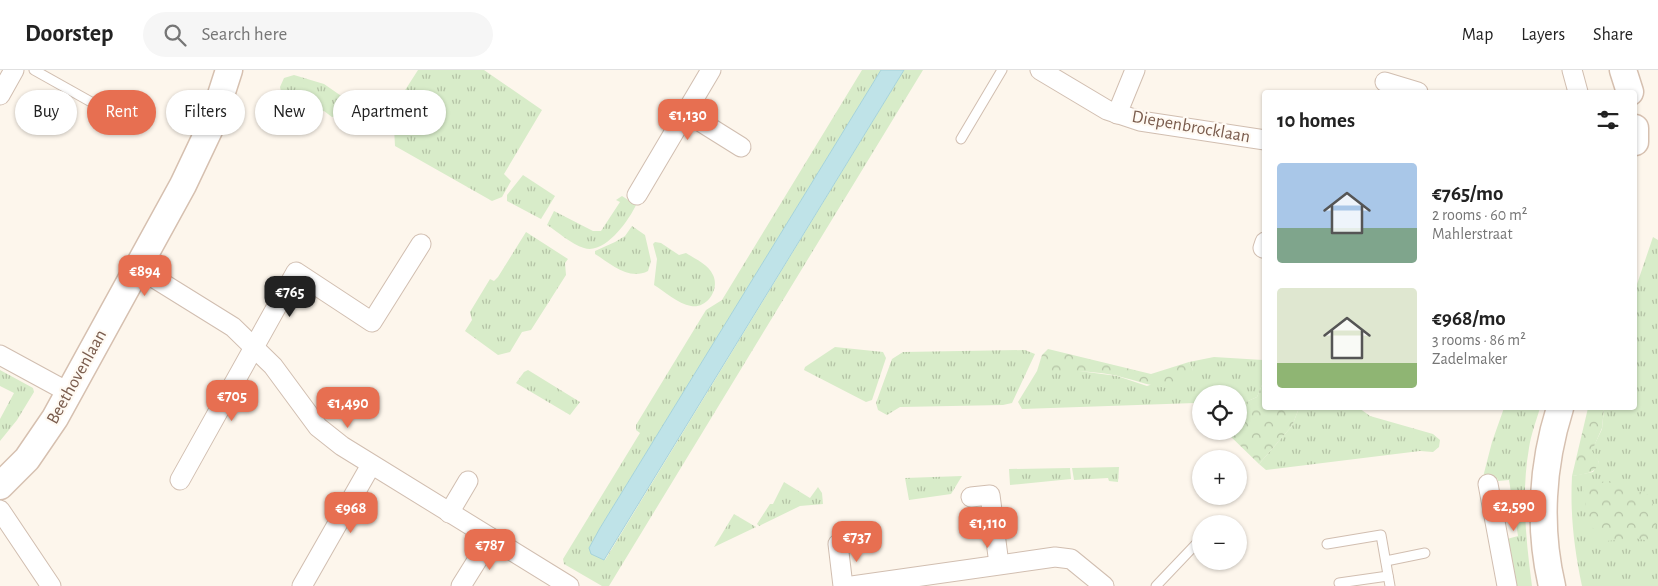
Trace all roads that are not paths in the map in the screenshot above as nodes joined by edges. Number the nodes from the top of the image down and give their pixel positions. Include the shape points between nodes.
1 (14, 70) edge
2 (34, 70) edge
3 (229, 70) edge
4 (711, 70) edge
5 (1002, 70) edge
6 (1040, 70) edge
7 (1135, 70) edge
8 (1572, 70) edge
9 (1623, 70) edge
10 (1385, 82) edge
11 (1411, 90) edge
12 (1577, 90) edge
13 (1629, 90) edge
14 (0, 95) edge
15 (87, 100) edge
16 (685, 112) junction
17 (1117, 114) junction
18 (961, 139) dead end
19 (1262, 140) edge
20 (741, 148) dead end
21 (637, 195) dead end
22 (421, 244) dead end
23 (138, 268) junction
24 (254, 348) junction
25 (0, 355) edge
26 (68, 392) junction
27 (1559, 410) edge
28 (371, 465) junction
29 (180, 480) dead end
30 (468, 481) dead end
31 (1488, 484) dead end
32 (0, 486) edge
33 (971, 497) dead end
34 (0, 510) edge
35 (449, 513) junction
36 (491, 538) junction
37 (838, 544) dead end
38 (1327, 544) dead end
39 (1192, 548) edge
40 (1425, 553) dead end
41 (1386, 561) junction
42 (998, 564) junction
43 (1388, 576) junction
44 (960, 578) edge
45 (1339, 583) dead end
46 (51, 586) edge
47 (302, 586) edge
48 (461, 586) edge
49 (569, 586) edge
50 (843, 586) edge
51 (852, 586) edge
52 (1104, 586) edge
53 (1156, 586) edge
54 (1390, 586) edge
55 (1507, 586) edge
56 (1552, 586) edge

1 - 14 street
2 - 15 lane
3 - 23 street, Beethovenlaan via 211,126
4 - 16 street
5 - 18 lane
6 - 17 street, Diepenbrocklaan
7 - 17 street
8 - 12 street
9 - 13 street
10 - 11 street
16 - 20 street
16 - 21 street
17 - 19 street, Diepenbrocklaan via 1140,121
22 - 24 street via 372,322 296,272
23 - 24 street via 233,327
23 - 26 street, Beethovenlaan
24 - 28 street via 273,366 318,427
24 - 29 street
25 - 26 street
26 - 32 street, Beethovenlaan via 41,441
27 - 56 street via 1547,459 1544,488 1544,521
28 - 35 street
28 - 47 street
30 - 35 street
31 - 55 street
33 - 42 street via 990,495
34 - 46 street
35 - 36 street
36 - 48 street
36 - 49 street
37 - 50 street
38 - 41 lane via 1381,535
39 - 53 lane
40 - 41 lane
41 - 43 lane
42 - 44 street
42 - 52 street via 1054,557 1071,559
43 - 45 lane
43 - 54 lane
44 - 51 street

